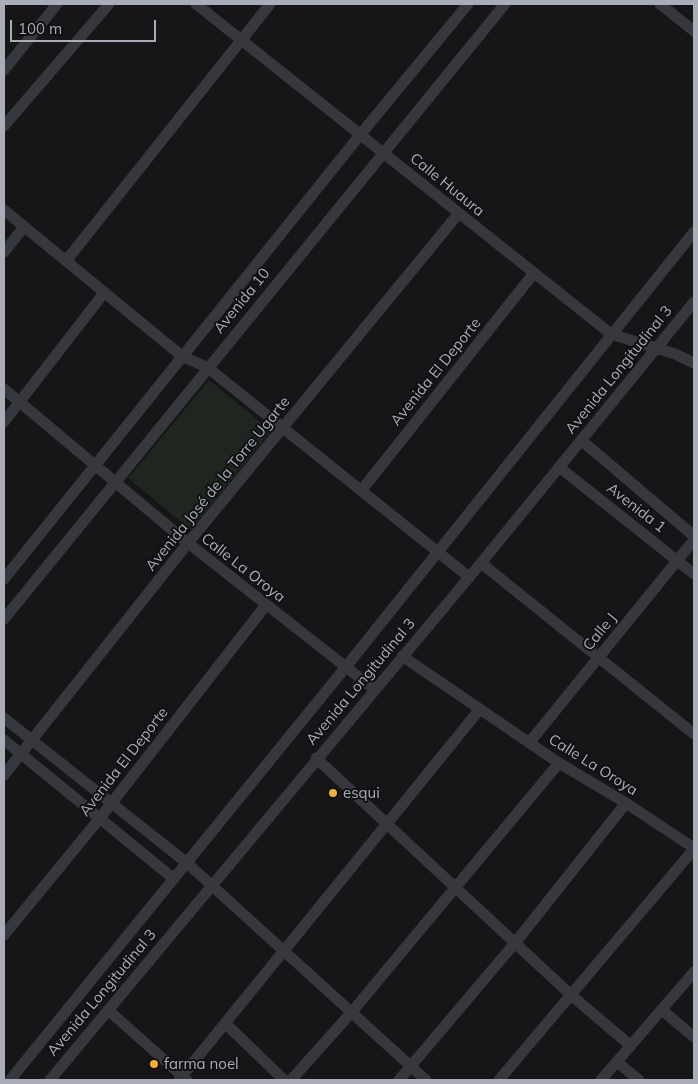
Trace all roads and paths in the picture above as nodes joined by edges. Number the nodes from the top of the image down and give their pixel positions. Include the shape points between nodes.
1 (57, 4) edge
2 (109, 4) edge
3 (196, 4) edge
4 (270, 4) edge
5 (468, 4) edge
6 (505, 4) edge
7 (660, 4) edge
8 (694, 31) edge
9 (241, 40) junction
10 (4, 70) edge
11 (4, 126) edge
12 (360, 134) junction
13 (384, 153) junction
14 (4, 210) edge
15 (459, 213) junction
16 (24, 227) junction
17 (694, 232) edge
18 (4, 252) edge
19 (66, 261) junction
20 (534, 273) junction
21 (104, 293) junction
22 (694, 302) edge
23 (611, 334) junction
24 (655, 349) junction
25 (183, 357) junction
26 (694, 363) edge
27 (207, 367) junction
28 (4, 389) edge
29 (20, 402) junction
30 (4, 422) edge
31 (283, 428) junction
32 (581, 440) junction
33 (96, 465) junction
34 (559, 468) junction
35 (115, 480) junction
36 (361, 491) junction
37 (694, 538) edge
38 (188, 543) junction
39 (437, 552) junction
40 (678, 560) junction
41 (481, 563) junction
42 (694, 574) edge
43 (469, 577) junction
44 (4, 580) edge
45 (266, 605) junction
46 (4, 619) edge
47 (402, 656) junction
48 (599, 657) junction
49 (345, 668) junction
50 (374, 689) junction
51 (480, 709) junction
52 (4, 718) edge
53 (694, 734) edge
54 (4, 740) edge
55 (31, 741) junction
56 (529, 742) junction
57 (20, 754) junction
58 (316, 758) junction
59 (559, 763) junction
60 (4, 775) edge
61 (112, 802) junction
62 (626, 803) junction
63 (100, 818) junction
64 (388, 824) junction
65 (694, 849) edge
66 (187, 863) junction
67 (174, 879) junction
68 (211, 885) junction
69 (456, 888) junction
70 (4, 935) edge
71 (515, 942) junction
72 (286, 951) junction
73 (694, 972) edge
74 (571, 995) junction
75 (108, 1010) junction
76 (662, 1010) junction
77 (352, 1013) junction
78 (226, 1024) junction
79 (694, 1037) edge
80 (631, 1046) junction
81 (617, 1062) junction
82 (410, 1066) junction
83 (183, 1079) edge
84 (10, 1080) edge
85 (50, 1080) edge
86 (284, 1080) edge
87 (291, 1080) edge
88 (398, 1080) edge
89 (426, 1080) edge
90 (500, 1080) edge
91 (601, 1080) edge
92 (639, 1080) edge

1 - 10 street
2 - 11 street
3 - 9 street, Calle Huaura
4 - 9 street
5 - 12 street, Avenida 10
6 - 13 street, Avenida 10
7 - 8 street
9 - 12 street, Calle Huaura
9 - 19 street
12 - 13 street, Calle Huaura
12 - 25 street, Avenida 10
13 - 15 street, Calle Huaura
13 - 27 street, Avenida 10
14 - 16 street
15 - 20 street, Calle Huaura
15 - 31 street, Avenida José de la Torre Ugarte
16 - 18 street
16 - 19 street
17 - 23 street
19 - 21 street
20 - 23 street, Calle Huaura
20 - 36 street, Avenida El Deporte
21 - 25 street
21 - 29 street
22 - 24 street, Avenida Longitudinal 3
23 - 24 street, Calle Huaura
23 - 39 street
24 - 26 street, Calle Huaura
24 - 32 street, Avenida Longitudinal 3
25 - 27 street
25 - 33 street, Avenida 10
27 - 31 street
27 - 35 street, Avenida 10
28 - 29 street, Calle La Oroya
29 - 30 street
29 - 33 street, Calle La Oroya
31 - 36 street
31 - 38 street, Avenida José de la Torre Ugarte
32 - 34 street, Avenida Longitudinal 3
32 - 37 street, Avenida 1
33 - 35 street, Calle La Oroya
33 - 44 street, Avenida 10
34 - 40 street, Avenida 1
34 - 41 street, Avenida Longitudinal 3
35 - 38 street, Calle La Oroya
35 - 46 street, Avenida 10
36 - 39 street
37 - 40 street, Calle J
38 - 45 street, Calle La Oroya
38 - 55 street, Avenida José de la Torre Ugarte
39 - 43 street
39 - 49 street
40 - 42 street, Avenida 1
40 - 48 street, Calle J
41 - 43 street, Avenida Longitudinal 3
41 - 48 street
43 - 47 street, Avenida Longitudinal 3
45 - 49 street, Calle La Oroya
45 - 61 street, Avenida El Deporte
47 - 50 street, Avenida Longitudinal 3
47 - 51 street, Calle La Oroya
48 - 53 street
48 - 56 street, Calle J
49 - 50 street, Calle La Oroya
49 - 66 street
50 - 58 street, Avenida Longitudinal 3
51 - 56 street, Calle La Oroya
51 - 64 street
52 - 55 street
54 - 57 street
55 - 57 street, Avenida José de la Torre Ugarte
55 - 61 street
56 - 59 street, Calle La Oroya
57 - 60 street, Avenida José de la Torre Ugarte
57 - 63 street
58 - 64 street
58 - 68 street, Avenida Longitudinal 3
59 - 62 street, Calle La Oroya
59 - 69 street
61 - 63 street, Avenida El Deporte
61 - 66 street
62 - 65 street, Calle La Oroya
62 - 71 street
63 - 67 street
63 - 70 street, Avenida El Deporte
64 - 69 street
64 - 72 street
65 - 74 street
66 - 67 street
66 - 68 street
67 - 84 street
68 - 72 street
68 - 75 street, Avenida Longitudinal 3
69 - 71 street
69 - 77 street
71 - 74 street
71 - 82 street
72 - 77 street
72 - 78 street
73 - 76 street
74 - 80 street
74 - 90 street
75 - 83 street
75 - 85 street, Avenida Longitudinal 3
76 - 79 street
76 - 80 street
77 - 82 street
77 - 87 street
78 - 83 street
78 - 86 street
80 - 81 street
81 - 91 street
81 - 92 street
82 - 88 street
82 - 89 street

